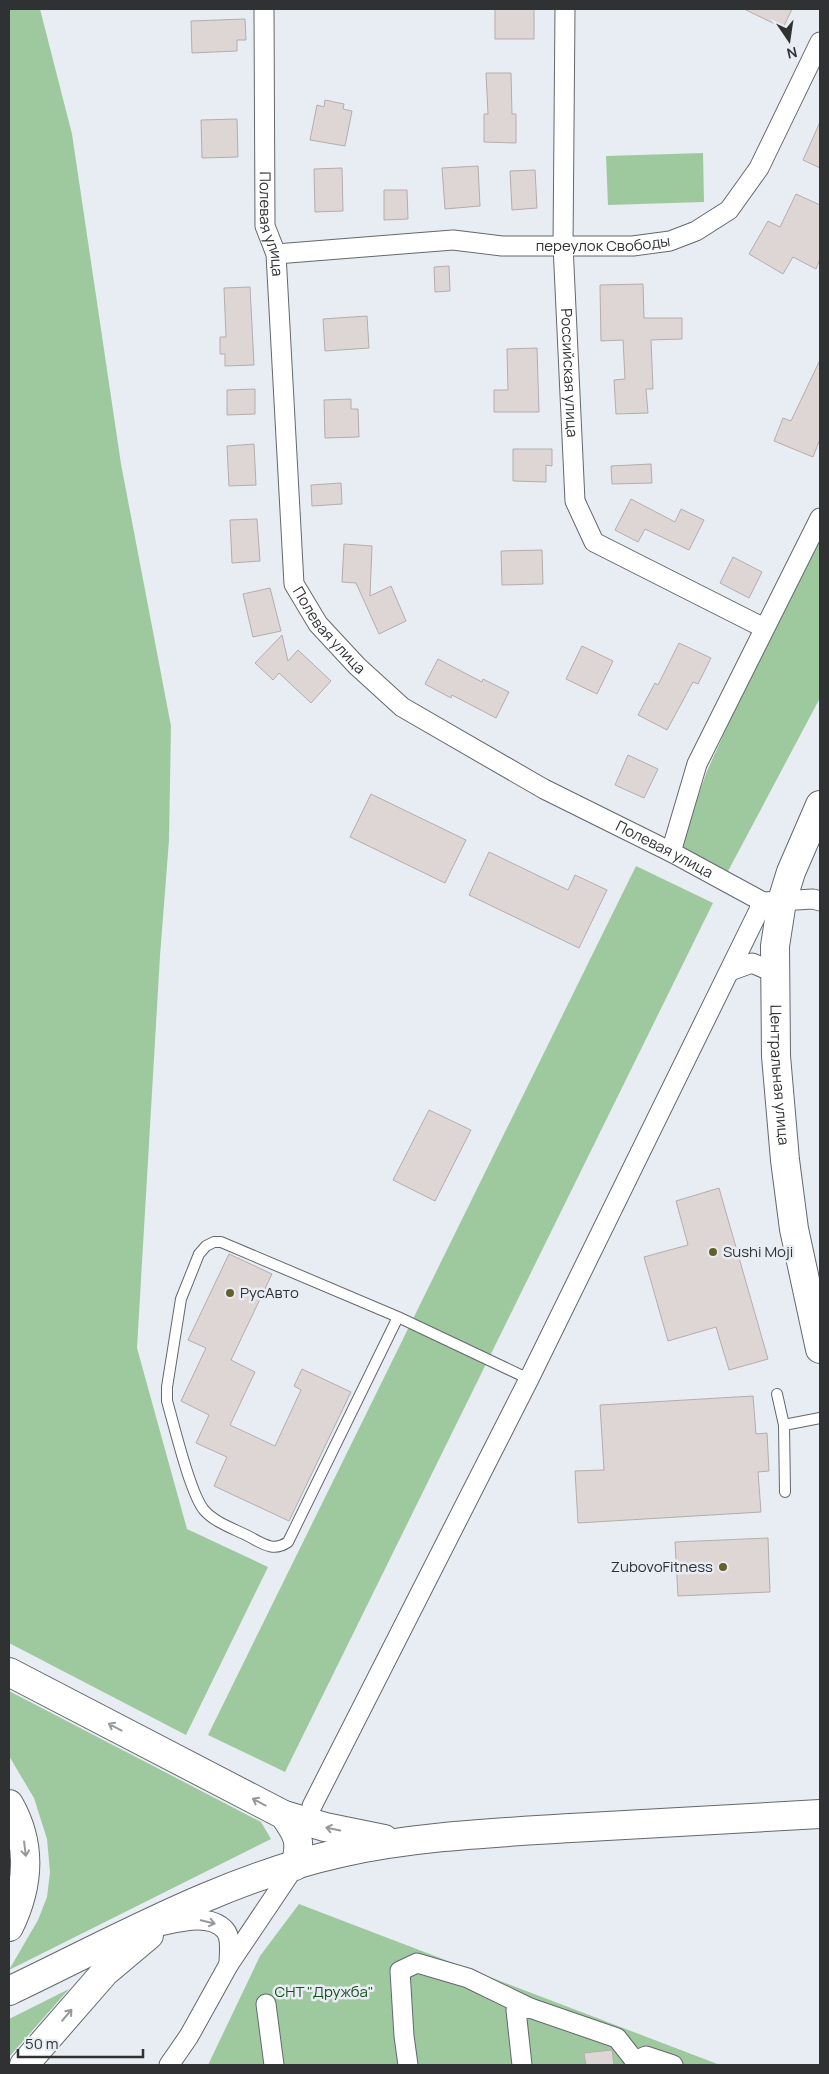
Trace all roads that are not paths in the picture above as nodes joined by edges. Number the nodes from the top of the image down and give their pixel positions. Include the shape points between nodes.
1 (264, 9) edge
2 (566, 9) edge
3 (820, 42) edge
4 (563, 245) junction
5 (276, 254) junction
6 (820, 518) edge
7 (764, 628) junction
8 (820, 805) edge
9 (671, 852) junction
10 (773, 901) junction
11 (820, 901) edge
12 (730, 971) junction
13 (775, 974) junction
14 (816, 1302) edge
15 (398, 1317) junction
16 (820, 1349) edge
17 (528, 1379) junction
18 (777, 1394) dead end
19 (820, 1418) edge
20 (784, 1425) junction
21 (786, 1492) dead end
22 (9, 1672) edge
23 (9, 1804) edge
24 (312, 1806) dead end
25 (820, 1814) edge
26 (284, 1815) junction
27 (398, 1842) junction
28 (295, 1866) junction
29 (192, 1903) junction
30 (160, 1926) junction
31 (9, 1927) edge
32 (229, 1964) junction
33 (9, 1991) edge
34 (266, 2004) dead end
35 (530, 2008) junction
36 (636, 2063) edge
37 (24, 2065) edge
38 (169, 2065) edge
39 (274, 2065) edge
40 (408, 2065) edge
41 (522, 2065) edge
42 (672, 2065) edge

1 - 5 street, Полевая улица via 264,226
2 - 4 street, Российская улица
3 - 4 street, переулок Свободы via 759,168 729,210 696,231 670,241 633,246
4 - 5 street, переулок Свободы via 502,246 453,240
4 - 7 street, Российская улица via 575,501 594,542
5 - 9 street, Полевая улица via 294,584 318,624 402,707 544,789
6 - 7 street
7 - 9 street via 697,764
8 - 10 main road, Центральная улица via 791,872
9 - 10 street, Полевая улица
10 - 11 street
10 - 12 street
10 - 13 main road, Центральная улица
12 - 13 street via 752,963
12 - 17 street
13 - 14 main road, Центральная улица via 776,1056 785,1160 794,1229
14 - 16 main road, Центральная улица
15 - 15 lane via 288,1542 282,1546 267,1546 213,1518 203,1509 192,1484 167,1401 167,1387 181,1299 199,1254 206,1246 222,1242
15 - 17 lane
17 - 24 street
18 - 20 lane
19 - 20 lane
20 - 21 lane
26 -> 22 main road
23 -> 31 main road via 21,1829 26,1859 24,1886
25 - 27 main road via 524,1831
27 -> 26 main road
26 - 28 main road via 298,1834 299,1851
27 - 28 main road
28 - 29 main road
28 - 32 street
29 - 30 main road
29 - 33 main road
30 -> 32 street via 196,1920 215,1923 226,1930 230,1942
37 -> 30 main road via 105,1972
32 - 38 street
34 - 39 street
35 - 36 street via 617,2038
35 - 40 street via 468,1978 418,1963 400,1971
35 - 41 street via 516,2010
36 - 42 street via 646,2056

